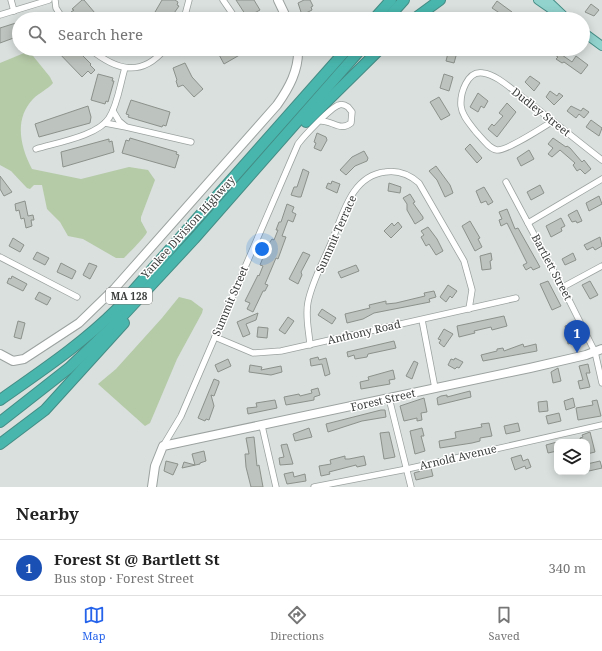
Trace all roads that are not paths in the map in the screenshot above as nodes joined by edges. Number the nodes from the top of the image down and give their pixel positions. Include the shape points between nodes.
1 (11, 0) edge
2 (49, 0) edge
3 (54, 0) edge
4 (189, 0) edge
5 (222, 0) edge
6 (278, 0) edge
7 (391, 0) edge
8 (404, 0) edge
9 (440, 0) edge
10 (538, 0) edge
11 (547, 0) edge
12 (14, 11) junction
13 (59, 12) edge
14 (186, 12) edge
15 (231, 12) edge
16 (284, 12) edge
17 (380, 12) edge
18 (394, 12) edge
19 (424, 12) edge
20 (558, 12) edge
21 (560, 12) edge
22 (0, 15) edge
23 (590, 37) edge
24 (602, 46) edge
25 (100, 56) edge
26 (157, 56) edge
27 (297, 56) edge
28 (341, 56) edge
29 (355, 56) edge
30 (373, 56) edge
31 (125, 68) junction
32 (113, 111) junction
33 (320, 121) junction
34 (553, 121) junction
35 (105, 124) junction
36 (126, 127) junction
37 (191, 142) dead end
38 (36, 149) dead end
39 (602, 160) edge
40 (602, 179) edge
41 (506, 182) dead end
42 (243, 184) junction
43 (528, 223) junction
44 (0, 257) edge
45 (174, 261) junction
46 (602, 266) edge
47 (563, 287) junction
48 (77, 297) dead end
49 (516, 298) dead end
50 (469, 309) junction
51 (422, 320) junction
52 (215, 337) junction
53 (310, 345) junction
54 (598, 351) edge
55 (0, 354) edge
56 (602, 383) edge
57 (435, 388) junction
58 (389, 398) junction
59 (0, 400) edge
60 (0, 422) edge
61 (602, 425) edge
62 (25, 426) junction
63 (262, 426) junction
64 (0, 444) edge
65 (164, 446) junction
66 (0, 451) edge
67 (407, 468) junction
68 (152, 487) edge
69 (276, 487) edge
70 (314, 487) edge
71 (411, 487) edge

1 - 12 street
2 - 12 street
3 - 13 street
4 - 14 street
5 - 15 street
6 - 16 street
7 - 17 highway
8 - 18 highway
9 - 19 highway
10 - 20 main road
11 - 21 main road
12 - 22 street
23 - 24 main road
25 - 31 street
26 - 31 street via 149,63
27 - 55 street, Yankee Division Highway via 294,73 277,105 126,276 79,323 40,351 19,361 13,361
28 - 59 highway, Yankee Division Highway / MA 128 via 117,308 85,339
29 - 42 highway, Yankee Division Highway / MA 128
30 - 42 highway
31 - 32 street
32 - 35 street
32 - 36 street
33 - 33 street, Summit Street via 337,106 348,106 352,112 350,123 344,127
33 - 52 street, Summit Street via 295,148
34 - 34 street, Dudley Street via 506,147 497,150 492,148 469,123 461,108 470,76 475,73 496,78
34 - 39 street, Dudley Street
35 - 36 street
35 - 38 street via 92,132
36 - 37 street
40 - 43 street
41 - 43 street, Bartlett Street
42 - 45 highway, Yankee Division Highway / MA 128
43 - 47 street, Bartlett Street
44 - 48 street
45 - 60 highway, Yankee Division Highway / MA 128 via 94,345 44,389
45 - 62 highway via 112,338 62,392
46 - 47 street
47 - 54 street, Bartlett Street
49 - 50 street, Anthony Road
50 - 51 street, Anthony Road
50 - 53 street, Summit Terrace via 472,290 464,261 419,183 412,177 398,172 375,174 362,182 352,194 314,283 307,310
51 - 53 street, Anthony Road
51 - 57 street
52 - 53 street, Anthony Road via 253,353
52 - 65 street, Summit Street via 181,416
54 - 56 street, Bartlett Street
54 - 57 street, Forest Street
57 - 58 street, Forest Street
58 - 63 street, Forest Street
58 - 67 street
61 - 67 street, Arnold Avenue
62 - 64 highway
62 - 66 highway
63 - 65 street, Forest Street
63 - 69 street
65 - 68 street, Summit Street via 155,466
67 - 70 street, Arnold Avenue
67 - 71 street

